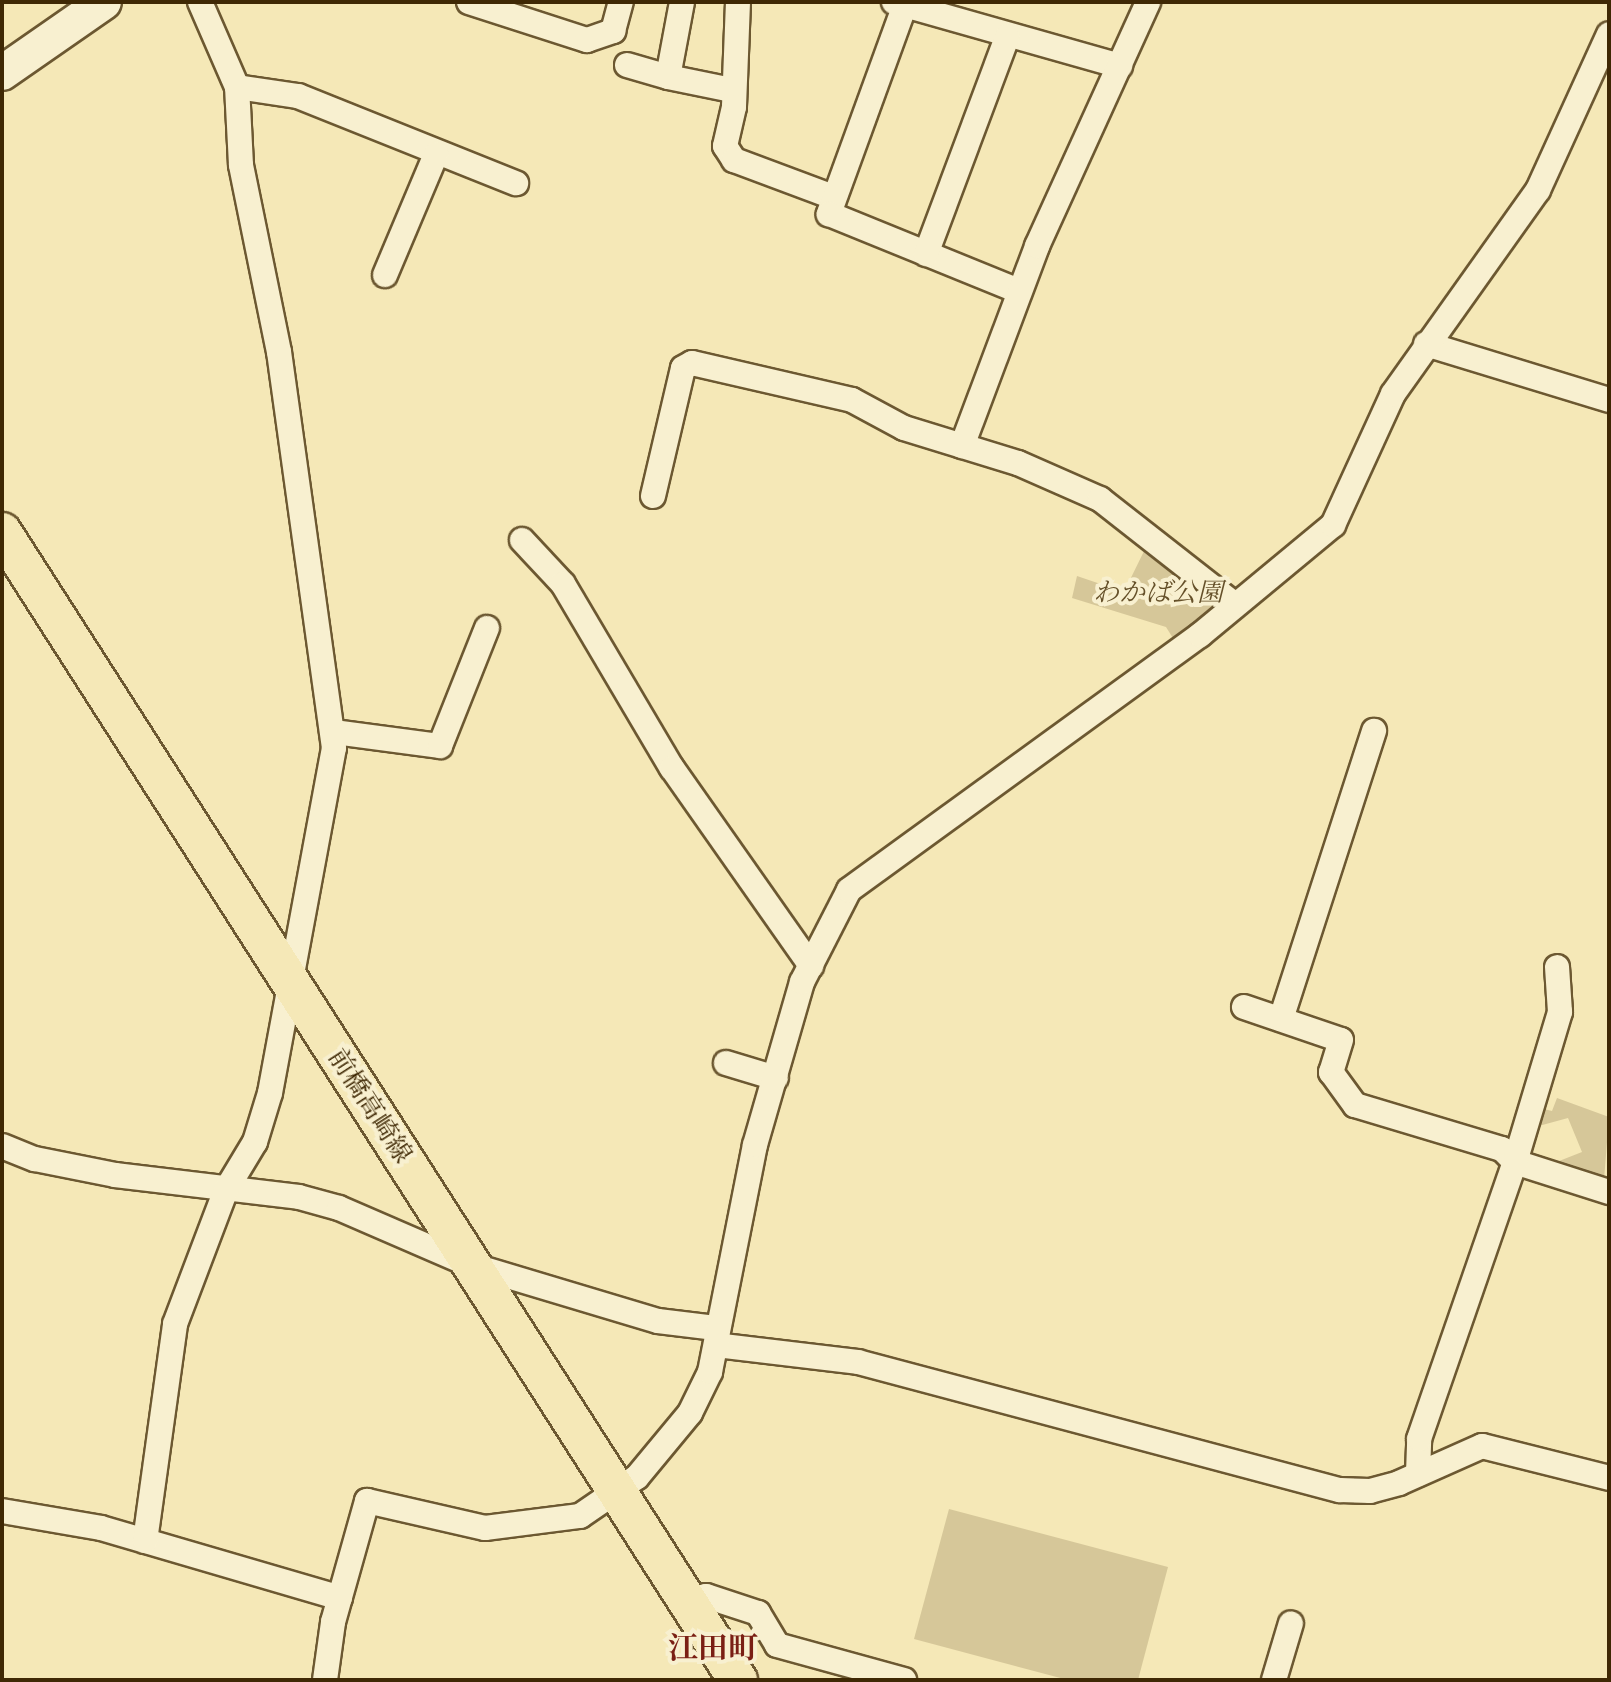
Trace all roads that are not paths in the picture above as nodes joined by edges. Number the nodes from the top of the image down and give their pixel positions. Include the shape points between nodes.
1 (104, 2) edge
2 (200, 2) edge
3 (469, 2) edge
4 (621, 2) edge
5 (682, 2) edge
6 (738, 2) edge
7 (1148, 2) edge
8 (901, 4) edge
9 (1609, 34) edge
10 (1007, 37) junction
11 (627, 65) dead end
12 (1120, 66) junction
13 (2, 73) edge
14 (668, 77) junction
15 (237, 87) junction
16 (732, 90) junction
17 (436, 154) junction
18 (516, 183) dead end
19 (833, 197) junction
20 (926, 254) junction
21 (385, 275) dead end
22 (1019, 291) junction
23 (1426, 344) junction
24 (1609, 400) edge
25 (962, 446) junction
26 (653, 496) dead end
27 (2, 532) edge
28 (522, 540) dead end
29 (1234, 604) junction
30 (487, 628) dead end
31 (1374, 731) dead end
32 (334, 732) junction
33 (811, 966) junction
34 (1557, 967) dead end
35 (291, 982) junction
36 (1244, 1007) dead end
37 (1281, 1019) junction
38 (726, 1063) dead end
39 (776, 1078) junction
40 (2, 1146) edge
41 (1515, 1162) junction
42 (226, 1190) junction
43 (1609, 1192) edge
44 (471, 1265) junction
45 (716, 1337) junction
46 (1418, 1474) junction
47 (1609, 1478) edge
48 (616, 1494) junction
49 (2, 1511) edge
50 (145, 1541) junction
51 (340, 1598) junction
52 (686, 1601) junction
53 (1291, 1623) dead end
54 (325, 1680) edge
55 (738, 1680) edge
56 (904, 1680) edge
57 (1274, 1680) edge

1 - 13 street
2 - 15 street
3 - 4 street via 587,40 613,31
5 - 14 street
6 - 16 street
7 - 12 street
8 - 10 street
8 - 19 street
9 - 23 street via 1532,201
10 - 12 street
10 - 20 street
11 - 14 street
12 - 22 street
14 - 16 street
15 - 17 street via 298,96
15 - 32 street via 241,165 279,352
16 - 19 street via 734,107 725,146 734,160
17 - 18 street
17 - 21 street
19 - 20 street via 829,214 834,219
20 - 22 street
22 - 25 street
23 - 24 street
23 - 29 street via 1379,418 1333,525
25 - 26 street via 904,428 836,395 687,362
25 - 29 street via 1100,499
27 - 35 main road, 前橋高崎線
28 - 33 street via 563,584 672,768
29 - 33 street via 1200,635 849,890
30 - 32 street via 440,746
31 - 37 street
32 - 35 street via 331,776
33 - 39 street
34 - 41 street via 1560,1012
35 - 42 street via 255,1142
35 - 44 main road, 前橋高崎線
36 - 37 street
37 - 41 street via 1341,1040 1331,1072 1355,1105 1502,1149
38 - 39 street
39 - 45 street via 755,1145
40 - 42 street via 35,1159 115,1175
41 - 43 street
41 - 46 street via 1419,1439
42 - 44 street via 326,1204
42 - 50 street via 175,1324
44 - 45 street
44 - 48 main road, 前橋高崎線
45 - 46 street via 858,1362 1340,1490 1370,1491
45 - 48 street via 690,1413 637,1477
46 - 47 street via 1482,1446
48 - 51 street via 580,1516 485,1528 367,1501
48 - 52 main road, 前橋高崎線
49 - 50 street
50 - 51 street
51 - 54 street
52 - 55 main road, 前橋高崎線
52 - 56 street via 706,1596 758,1613 777,1645
53 - 57 street

